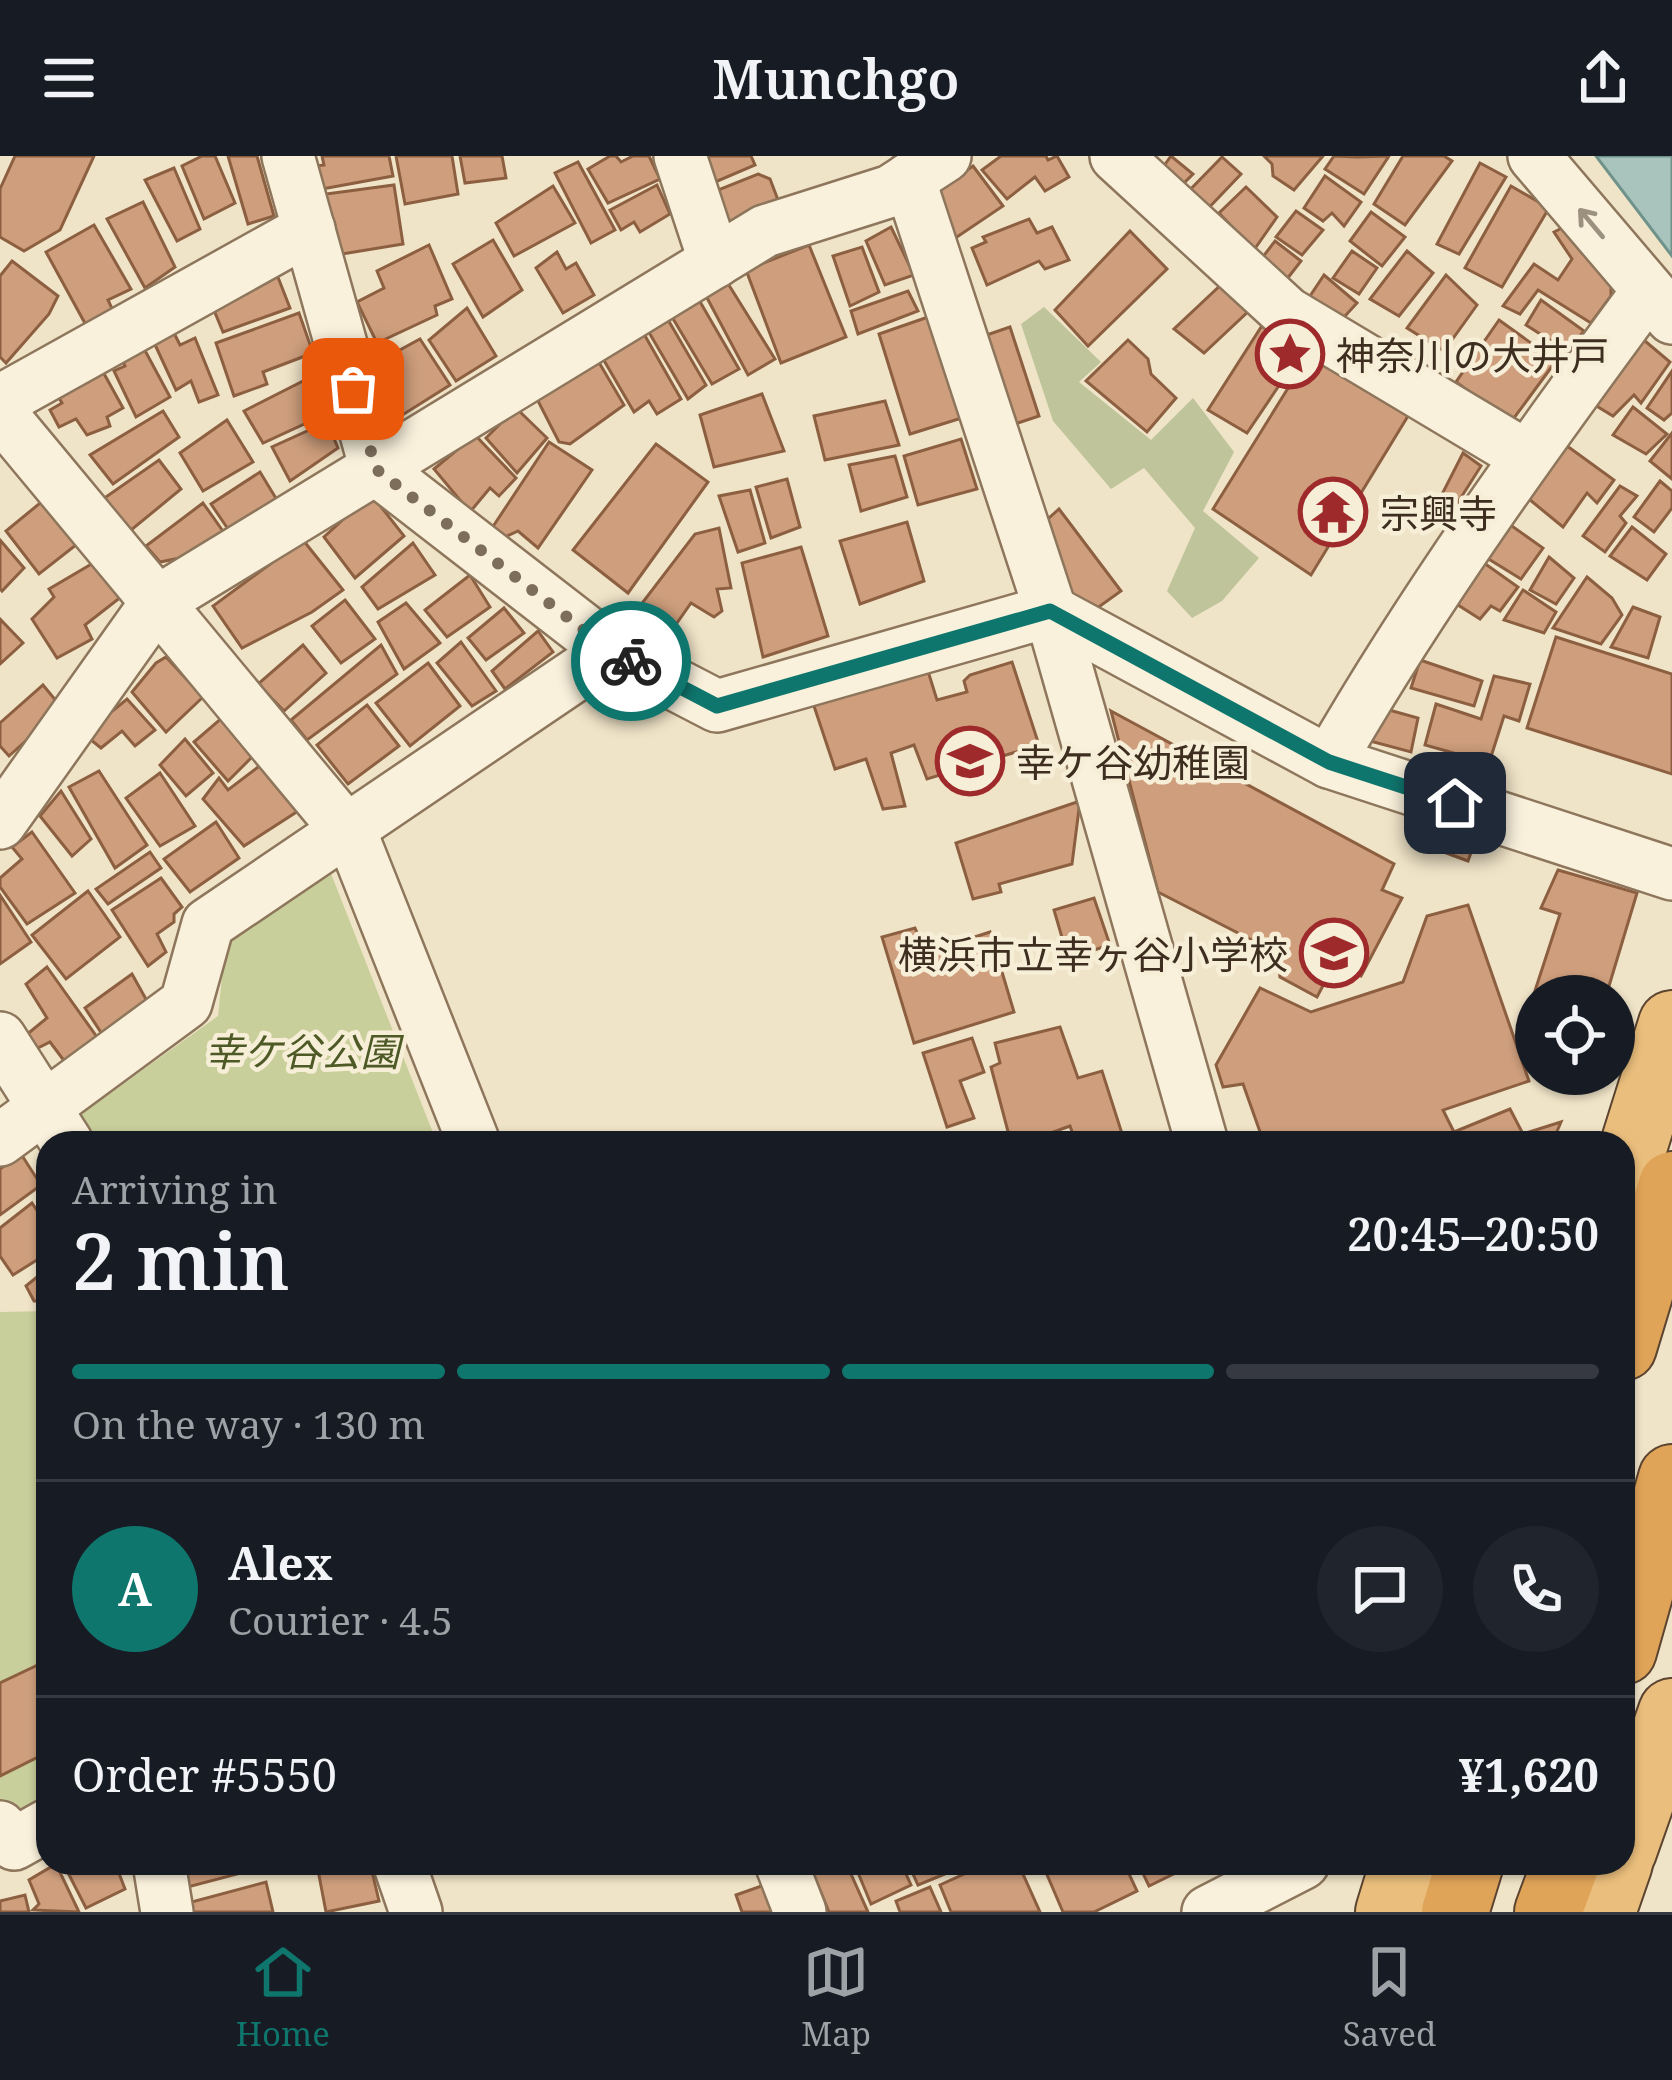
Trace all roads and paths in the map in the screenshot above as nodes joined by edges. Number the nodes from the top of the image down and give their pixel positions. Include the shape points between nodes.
1 (288, 156) edge
2 (680, 156) edge
3 (1116, 156) edge
4 (1534, 156) edge
5 (927, 168) edge
6 (309, 229) junction
7 (715, 262) junction
8 (1660, 304) edge
9 (0, 400) edge
10 (0, 413) edge
11 (1526, 456) junction
12 (376, 469) junction
13 (157, 602) junction
14 (1050, 611) junction
15 (611, 651) junction
16 (1329, 762) junction
17 (0, 824) edge
18 (347, 831) junction
19 (1672, 874) edge
20 (1672, 1024) edge
21 (0, 1038) edge
22 (56, 1125) edge
23 (469, 1131) edge
24 (1199, 1131) edge
25 (0, 1140) edge
26 (1635, 1142) edge
27 (1672, 1185) edge
28 (1635, 1307) edge
29 (1672, 1478) edge
30 (1672, 1563) edge
31 (1635, 1609) edge
32 (1635, 1668) edge
33 (1672, 1712) edge
34 (1635, 1817) edge
35 (0, 1827) edge
36 (36, 1832) edge
37 (162, 1875) edge
38 (403, 1875) edge
39 (786, 1875) edge
40 (1280, 1875) edge
41 (1400, 1875) edge
42 (1466, 1875) edge
43 (167, 1912) edge
44 (416, 1912) edge
45 (800, 1912) edge
46 (1208, 1912) edge
47 (1389, 1912) edge
48 (1455, 1912) edge

1 - 6 street
2 - 7 street
3 - 11 street via 1287,313
8 -> 4 street
5 - 7 street via 891,191 765,231
5 - 14 street
6 - 9 street
6 - 12 street
7 - 12 street
8 - 11 street
10 - 13 street
11 - 16 street
12 - 13 street
12 - 15 street
13 - 17 street
13 - 18 street
14 - 15 street via 717,706
14 - 16 street
14 - 24 street
15 - 18 street
16 - 19 street
18 - 22 street via 208,924 186,1003
18 - 23 street
20 - 26 highway
21 - 22 street
22 - 25 street
27 - 28 highway
29 - 31 highway
30 - 32 highway
33 - 34 highway
35 - 36 street via 14,1844
37 - 43 street
38 - 44 street
39 - 45 street
40 - 46 street
41 - 47 highway
42 - 48 highway

